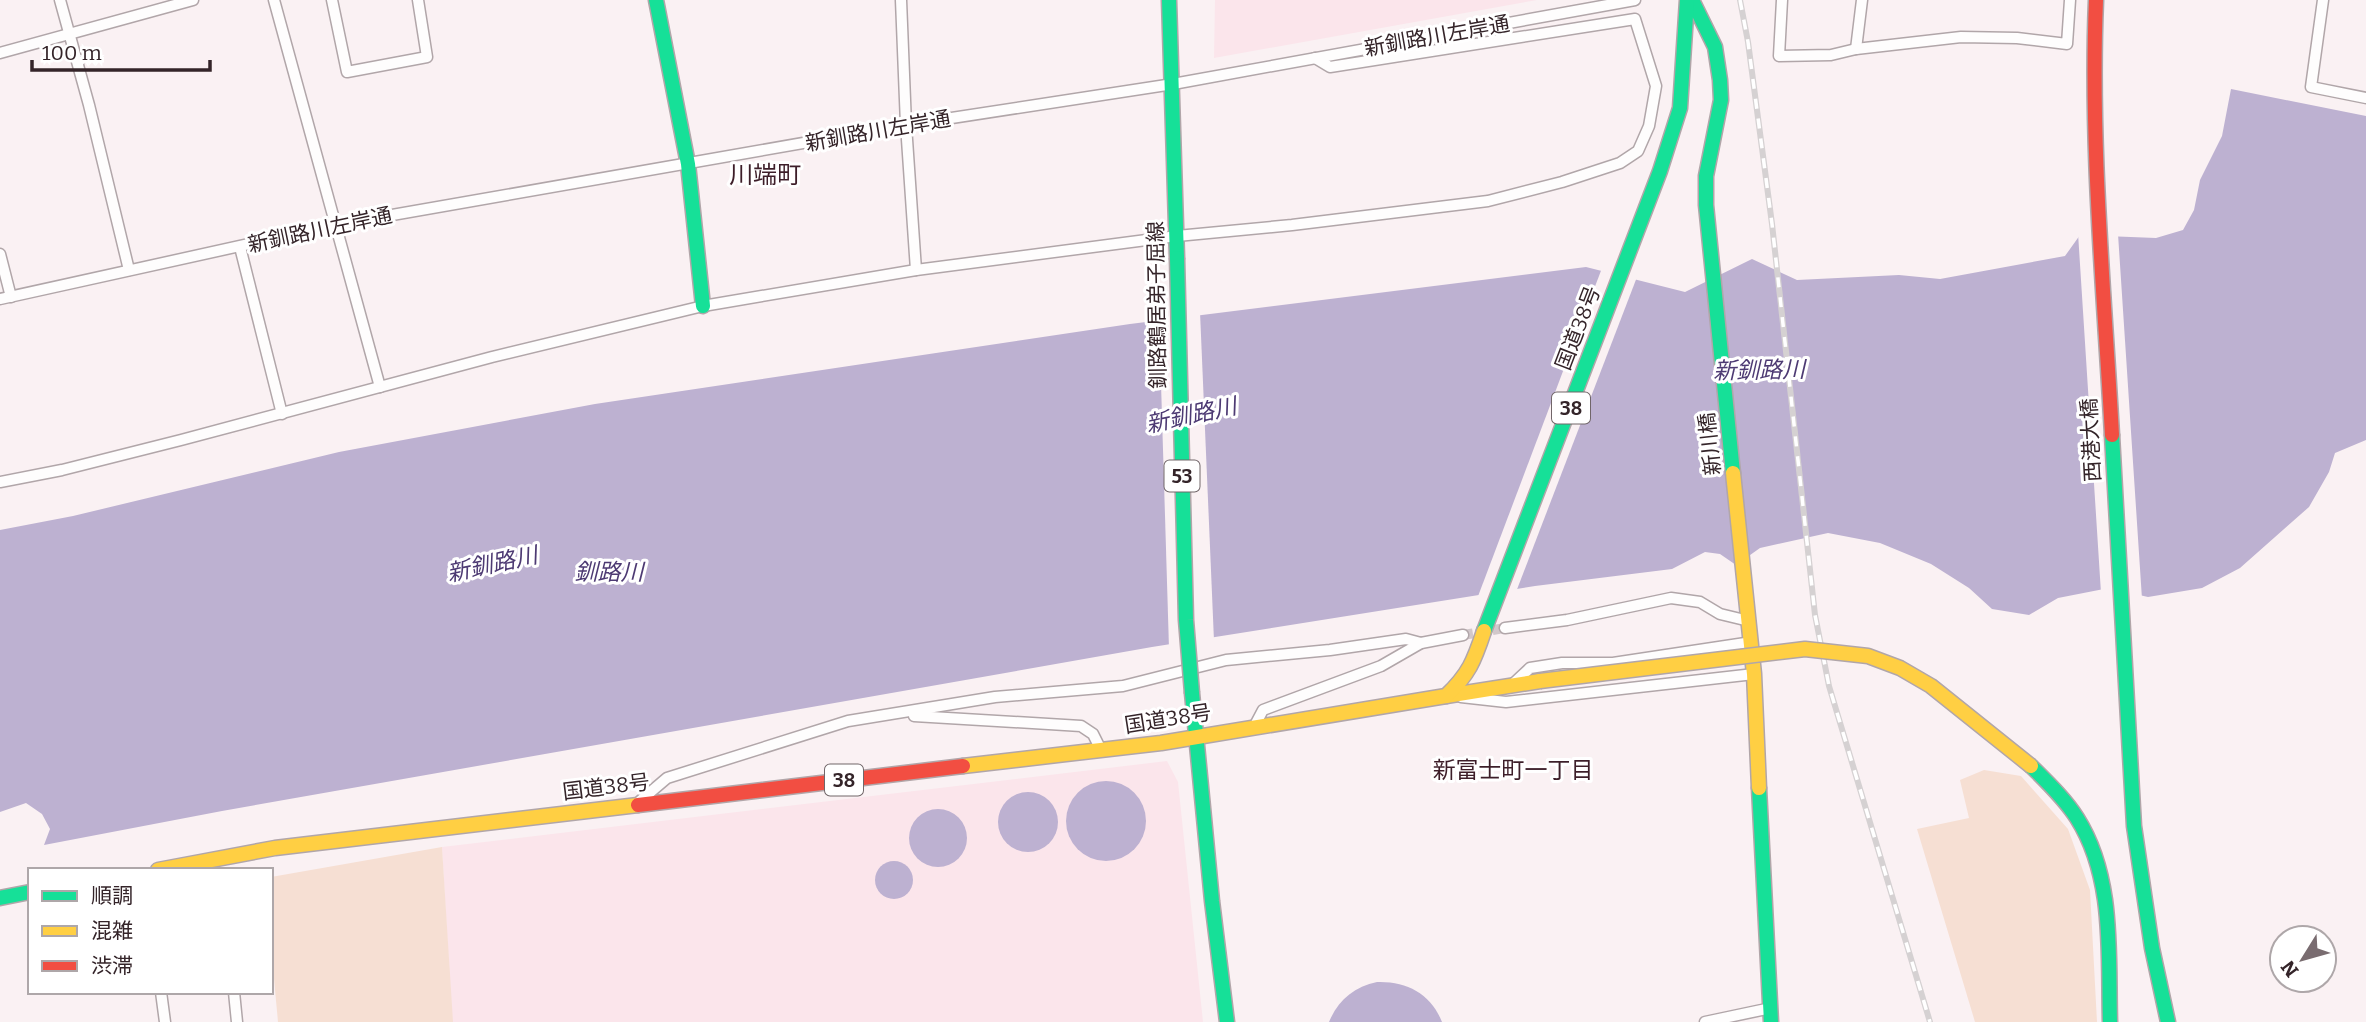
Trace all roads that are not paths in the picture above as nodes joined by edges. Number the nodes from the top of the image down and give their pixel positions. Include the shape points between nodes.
1 (60, 0) edge
2 (193, 0) edge
3 (274, 0) edge
4 (332, 0) edge
5 (418, 0) edge
6 (656, 0) edge
7 (901, 0) edge
8 (1169, 0) edge
9 (1635, 0) edge
10 (1687, 0) edge
11 (1692, 0) edge
12 (1782, 0) edge
13 (1862, 0) edge
14 (2070, 0) edge
15 (2096, 0) edge
16 (2323, 0) edge
17 (69, 34) junction
18 (1856, 49) junction
19 (0, 53) edge
20 (1315, 58) junction
21 (1173, 84) junction
22 (2366, 98) edge
23 (906, 125) junction
24 (688, 164) junction
25 (335, 225) junction
26 (1177, 236) junction
27 (240, 247) junction
28 (0, 254) edge
29 (129, 270) junction
30 (916, 270) junction
31 (6, 298) edge
32 (703, 306) junction
33 (380, 387) junction
34 (282, 414) junction
35 (0, 482) edge
36 (1749, 621) junction
37 (1505, 628) tunnel mouth
38 (1462, 635) tunnel mouth
39 (1752, 642) junction
40 (1421, 643) junction
41 (1754, 674) junction
42 (1513, 684) junction
43 (1447, 696) junction
44 (894, 715) junction
45 (1254, 727) junction
46 (1196, 738) junction
47 (1101, 750) junction
48 (637, 804) junction
49 (222, 864) edge
50 (179, 868) edge
51 (28, 892) edge
52 (0, 898) edge
53 (161, 994) edge
54 (234, 994) edge
55 (1771, 1015) edge
56 (165, 1022) edge
57 (237, 1022) edge
58 (1227, 1022) edge
59 (1705, 1022) edge
60 (2110, 1022) edge
61 (2168, 1022) edge

1 - 17 street
2 - 17 street
3 - 25 street
4 - 5 street via 347,72 427,57
6 - 24 main road
7 - 23 street
8 - 21 main road, 釧路鶴居弟子屈線 / 53
9 - 20 street, 新釧路川左岸通
10 - 43 main road, 国道38号 / 38 via 1679,108 1653,190 1476,655 1464,680
11 - 36 main road, 新川橋 via 1715,47 1720,79 1706,205
12 - 18 street via 1779,56 1831,55
13 - 18 street
14 - 18 street via 2067,44 1961,37
15 - 61 main road, 西港大橋 via 2096,163 2134,826
16 - 22 street via 2311,87
17 - 19 street
17 - 29 street
20 - 21 street, 新釧路川左岸通
20 - 26 street via 1330,67 1340,66 1635,19 1656,86 1649,126 1638,151 1600,171 1488,201
21 - 23 street, 新釧路川左岸通
21 - 26 main road, 釧路鶴居弟子屈線 / 53
23 - 24 street, 新釧路川左岸通
23 - 30 street
24 - 25 street, 新釧路川左岸通
24 - 32 main road
25 - 27 street, 新釧路川左岸通
25 - 33 street
26 - 30 street
26 - 46 main road, 釧路鶴居弟子屈線 / 53, bridge via 1186,620
27 - 29 street, 新釧路川左岸通
27 - 34 street
28 - 31 street
29 - 31 street, 新釧路川左岸通
30 - 32 street
32 - 33 street
33 - 34 street
34 - 35 street
36 - 37 street via 1720,614 1700,602 1671,598
36 - 39 main road, 新川橋
38 - 40 street
39 - 41 main road, 新川橋
39 - 42 street via 1613,663 1530,668
40 - 44 street via 1406,639 1226,660 1122,686 995,697
40 - 45 street via 1381,666 1263,710
41 - 43 street via 1506,702
41 - 55 main road, 新川橋
42 - 43 main road
42 - 60 main road, bridge via 1805,649 1868,656 1900,668 1931,686 2031,766 2078,820 2099,872 2108,933
43 - 45 main road, 国道38号 / 38
44 - 47 street via 1081,726 1093,734
44 - 48 street via 848,721 667,778
45 - 46 main road, 国道38号 / 38
46 - 47 main road, 国道38号 / 38
46 - 58 main road, 53
47 - 48 main road, 国道38号 / 38
48 - 49 main road, 国道38号 / 38 via 275,848
49 - 50 main road, 国道38号 / 38
51 - 52 main road
53 - 56 street
54 - 57 street
55 - 59 street

